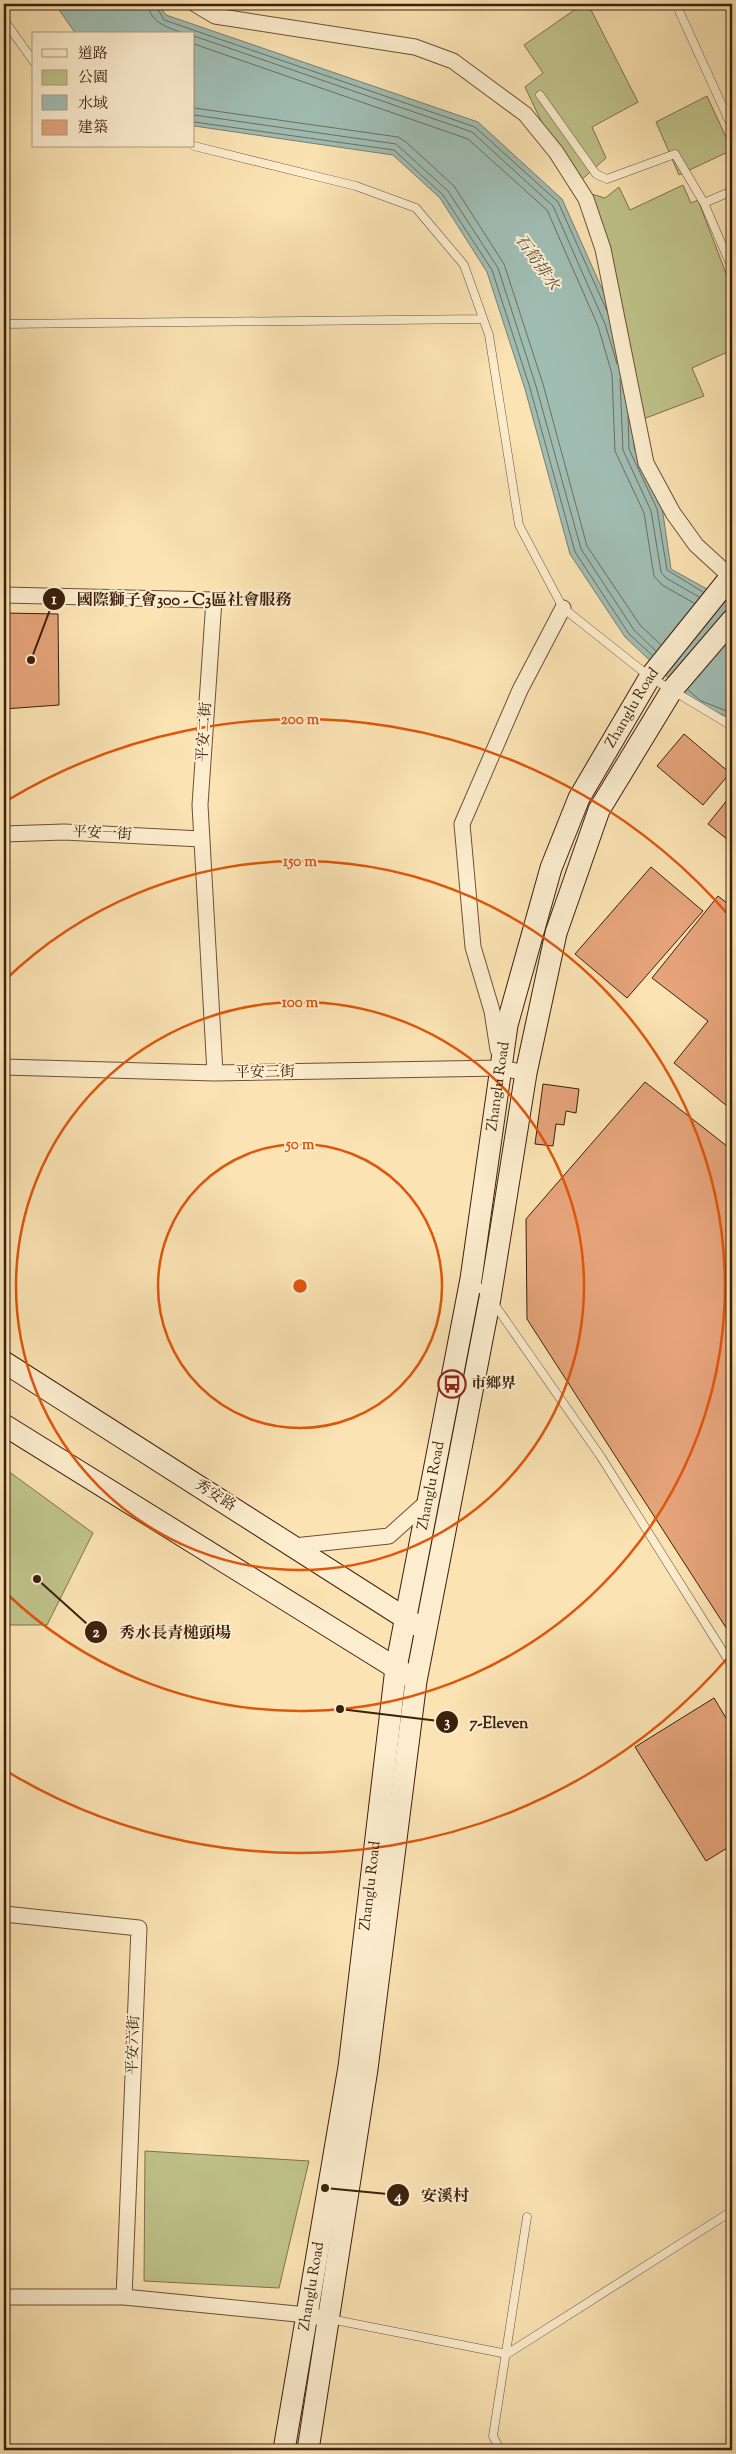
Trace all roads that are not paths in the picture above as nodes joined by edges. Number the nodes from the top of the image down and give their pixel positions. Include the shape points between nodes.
1 (195, 4) edge
2 (676, 4) edge
3 (4, 20) edge
4 (32, 59) edge
5 (540, 94) dead end
6 (732, 128) edge
7 (195, 146) edge
8 (732, 191) edge
9 (704, 203) junction
10 (732, 268) edge
11 (483, 319) junction
12 (4, 324) edge
13 (730, 579) edge
14 (4, 595) edge
15 (563, 608) junction
16 (732, 620) edge
17 (650, 677) junction
18 (679, 682) junction
19 (732, 726) edge
20 (4, 834) edge
21 (200, 838) junction
22 (4, 1068) edge
23 (500, 1068) junction
24 (526, 1073) junction
25 (215, 1074) junction
26 (471, 1279) junction
27 (490, 1298) junction
28 (4, 1362) edge
29 (4, 1425) edge
30 (429, 1500) junction
31 (294, 1546) junction
32 (406, 1618) junction
33 (425, 1630) junction
34 (732, 1666) edge
35 (396, 1668) junction
36 (416, 1681) junction
37 (4, 1914) edge
38 (732, 2210) edge
39 (527, 2217) dead end
40 (4, 2297) edge
41 (124, 2297) junction
42 (307, 2315) junction
43 (328, 2319) junction
44 (507, 2354) junction
45 (284, 2450) edge
46 (308, 2450) edge
47 (500, 2450) edge

1 - 13 street via 215,16 415,48 454,61 525,114 556,152 586,199 603,249 646,463 673,514 696,546
2 - 6 lane
3 - 4 lane
5 - 9 lane via 596,174 607,179 674,154
7 - 11 lane via 356,186 416,208 464,265
8 - 9 lane
9 - 10 lane
11 - 12 lane
11 - 15 lane via 489,335 518,525
13 - 17 main road, Zhanglu Road
14 - 21 street, 平安二街 via 214,600
15 - 17 lane
15 - 23 street via 520,690 462,824 473,947 492,1011
16 - 18 main road, Zhanglu Road
17 - 18 lane
17 - 23 main road, Zhanglu Road via 579,798 552,868 507,1025
18 - 19 lane
18 - 24 main road, Zhanglu Road via 598,810 556,933
20 - 21 street, 平安一街 via 64,832
21 - 25 street, 平安二街
22 - 25 street, 平安三街
23 - 24 street, 平安三街
23 - 25 street, 平安三街
23 - 26 main road, Zhanglu Road
24 - 27 main road, Zhanglu Road
26 - 27 lane
26 - 30 main road, Zhanglu Road
27 - 33 main road, Zhanglu Road
27 - 34 lane via 601,1457
28 - 31 main road, 秀安路
29 - 35 main road
30 - 31 street via 389,1536
30 - 32 main road, Zhanglu Road
31 - 32 main road, 秀安路
32 - 33 main road, 秀安路
32 - 35 main road, Zhanglu Road
33 - 36 main road, Zhanglu Road
35 - 36 main road
35 - 42 main road, Zhanglu Road via 349,2067
36 - 43 main road, Zhanglu Road via 367,2069
37 - 41 street, 平安六街 via 139,1928
38 - 44 lane
39 - 44 lane
40 - 41 street
41 - 42 street
42 - 43 street
42 - 45 main road, Zhanglu Road
43 - 44 lane
43 - 46 main road, Zhanglu Road
44 - 47 lane via 493,2436

